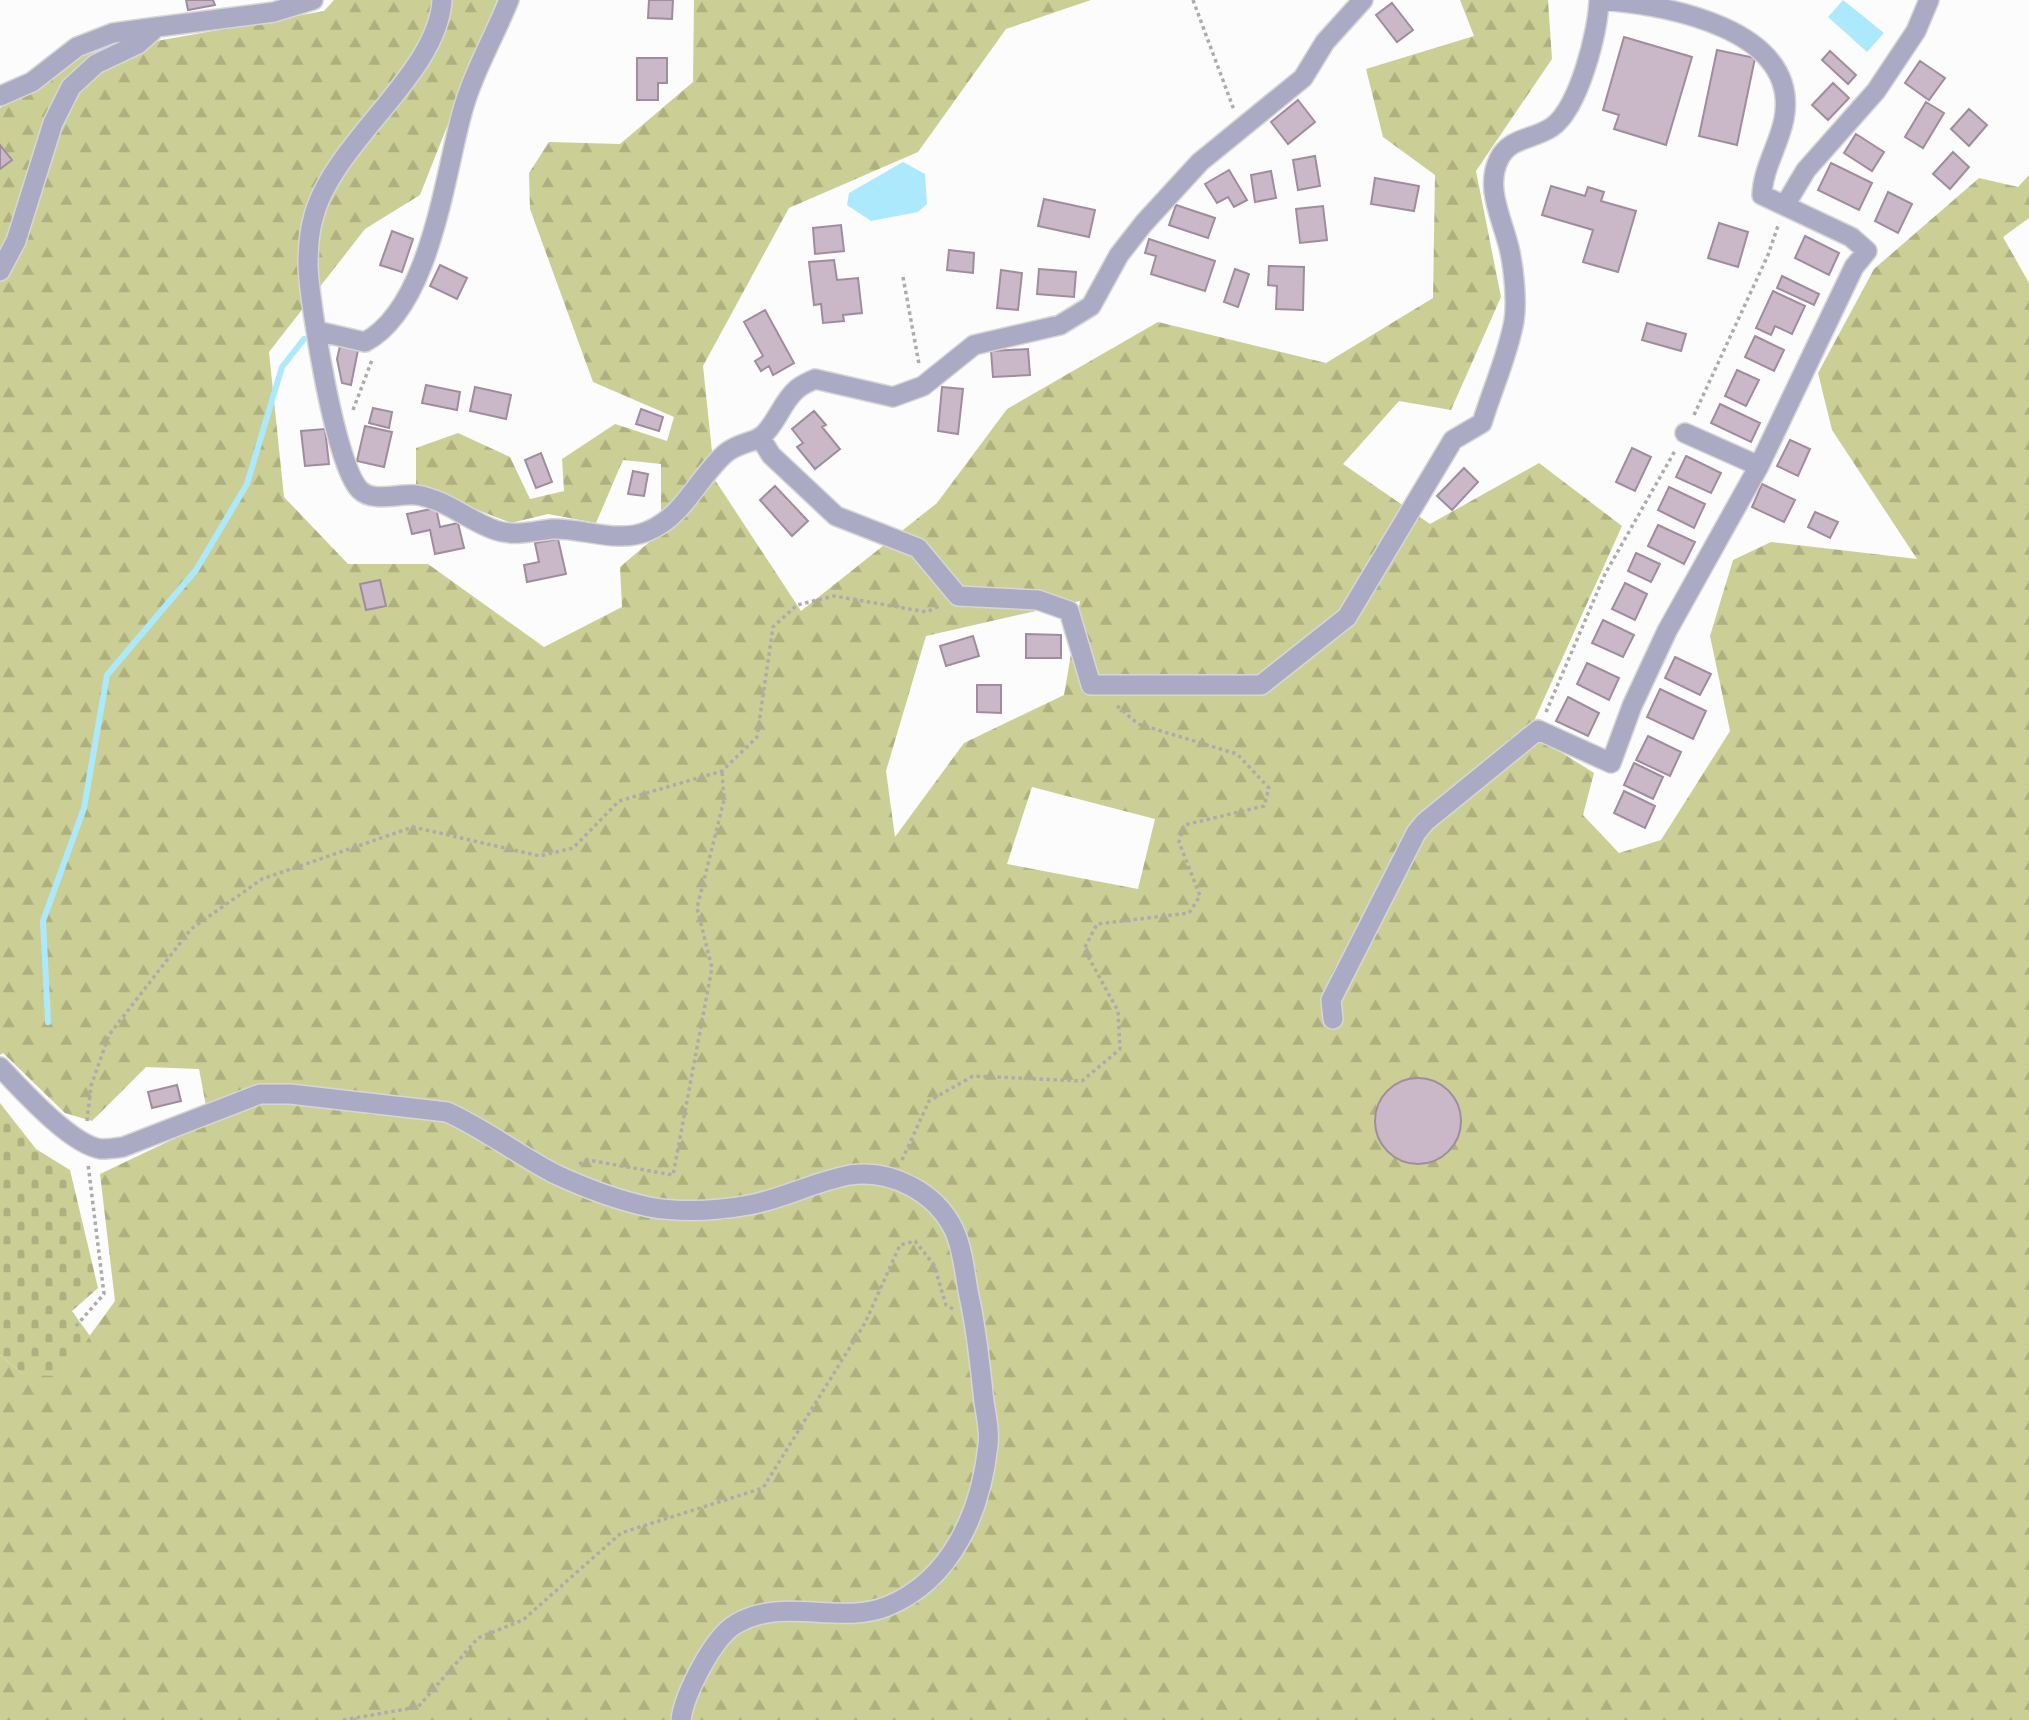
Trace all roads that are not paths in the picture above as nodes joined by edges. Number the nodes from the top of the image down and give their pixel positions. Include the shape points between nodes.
1 (313, 0) edge
2 (442, 0) edge
3 (509, 0) edge
4 (1363, 0) edge
5 (1600, 0) edge
6 (1929, 0) edge
7 (157, 27) junction
8 (0, 96) edge
9 (1785, 205) junction
10 (0, 271) edge
11 (317, 331) junction
12 (1685, 433) road end
13 (760, 437) junction
14 (1759, 466) junction
15 (1333, 1019) dead end
16 (0, 1067) edge
17 (681, 1720) edge

1 - 7 street via 274,12
2 - 11 street via 440,22 428,47 331,176 313,218 308,266
3 - 11 street via 462,111 438,220 403,306 381,334 365,342
4 - 13 street via 1325,42 1303,78 1200,162 1144,223 1119,255 1091,306 1060,325 974,345 923,386 893,397 815,379 796,390
5 - 9 street via 1650,4 1723,26 1774,64 1783,87 1784,118 1762,180 1762,195
5 - 13 street via 1598,26 1569,108 1554,126 1534,137 1515,140 1499,159 1492,187 1511,254 1514,320 1482,423 1453,440 1347,617 1261,685 1091,685 1069,611 1038,600 958,596 918,548 836,516 771,454
6 - 9 street via 1916,31 1876,91 1806,170
7 - 8 street via 113,33 77,47 32,82
7 - 10 street via 138,44 96,64 71,87 53,122 16,241
9 - 14 street via 1851,237 1867,251 1854,267
11 - 13 street via 340,445 360,491 369,496 416,495 448,503 494,530 522,534 573,530 625,537 649,531 677,512 725,454
12 - 14 street
14 - 15 street via 1667,631 1611,763 1538,730 1416,833 1331,1000
16 - 17 street via 45,1112 85,1143 101,1149 123,1147 260,1094 290,1094 447,1112 554,1173 650,1207 696,1212 751,1205 852,1175 894,1177 938,1207 954,1230 975,1323 989,1442 978,1504 953,1553 918,1591 885,1607 853,1613 767,1610 733,1625 708,1654

